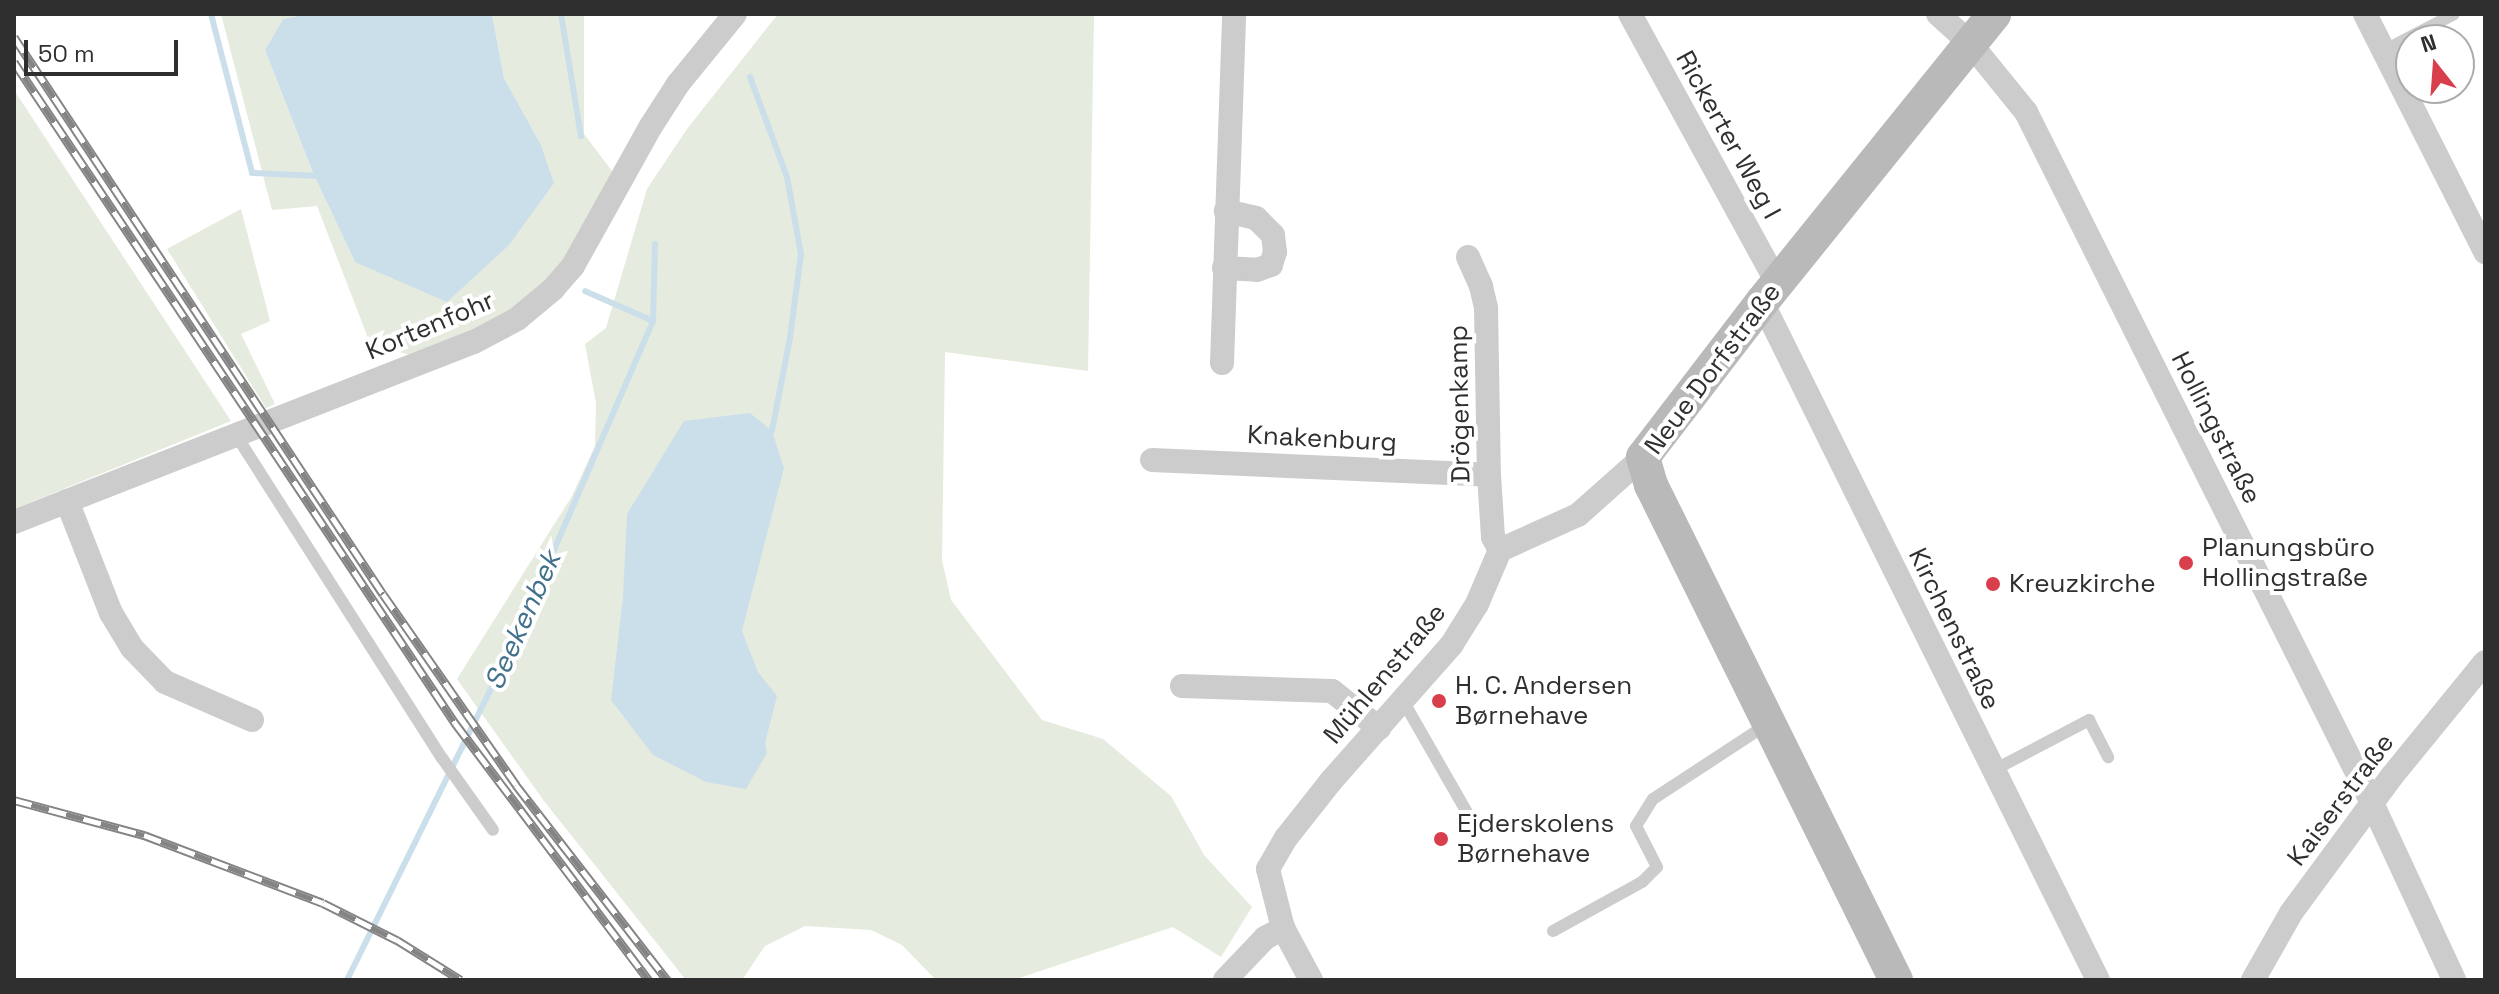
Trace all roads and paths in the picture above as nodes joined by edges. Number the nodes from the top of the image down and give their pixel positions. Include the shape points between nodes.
1 (735, 14) edge
2 (1234, 14) edge
3 (1630, 14) edge
4 (1938, 14) edge
5 (1994, 14) edge
6 (2365, 14) edge
7 (2454, 14) edge
8 (1970, 43) junction
9 (2383, 51) junction
10 (1226, 211) junction
11 (2485, 252) edge
12 (1468, 257) dead end
13 (1224, 268) junction
14 (1769, 292) junction
15 (1222, 363) dead end
16 (236, 435) junction
17 (1643, 457) junction
18 (1152, 460) dead end
19 (1489, 475) junction
20 (67, 501) junction
21 (14, 522) edge
22 (1500, 550) junction
23 (2485, 662) edge
24 (1182, 686) dead end
25 (1402, 699) junction
26 (252, 720) dead end
27 (1771, 722) junction
28 (1379, 728) junction
29 (2108, 757) dead end
30 (1992, 771) junction
31 (2372, 803) junction
32 (1473, 823) dead end
33 (493, 830) dead end
34 (1283, 928) junction
35 (1553, 931) dead end
36 (1225, 980) edge
37 (1311, 980) edge
38 (1896, 980) edge
39 (2098, 980) edge
40 (2253, 980) edge
41 (2454, 980) edge

1 - 16 street, Kortenfohr via 678,84 573,266 553,289 517,319 474,342
2 - 10 street
3 - 14 street, Rickerter Weg I
4 - 8 street, Hollingstraße
5 - 8 street, Neue Dorfstraße
6 - 9 street
7 - 9 lane
8 - 14 street, Neue Dorfstraße
8 - 31 street, Hollingstraße via 2026,112
9 - 11 street
10 - 13 street
10 - 13 street via 1256,218 1273,235 1275,252 1271,265 1257,270
12 - 19 street, Drögenkamp via 1486,308
13 - 15 street
14 - 17 street, Neue Dorfstraße
14 - 30 street, Kirchenstraße
16 - 20 street, Kortenfohr
16 - 33 lane
17 - 22 street via 1578,515
17 - 27 street, Neue Dorfstraße via 1651,485
18 - 19 street, Knakenburg
19 - 22 street, Drögenkamp via 1493,537
20 - 21 street, Kortenfohr
20 - 26 street via 111,613 132,648 165,682
22 - 25 street, Mühlenstraße via 1477,604 1452,644
23 - 31 street, Kaiserstraße
24 - 28 street via 1332,691
25 - 28 street, Mühlenstraße
25 - 32 lane
27 - 35 lane via 1653,799 1636,826 1657,867 1642,882
27 - 38 street, Neue Dorfstraße
28 - 34 street, Mühlenstraße via 1322,792 1268,869
29 - 30 lane via 2089,720
30 - 39 street, Kirchenstraße
31 - 40 street, Kaiserstraße via 2291,913
31 - 41 street, Hollingstraße
34 - 36 street via 1265,938
34 - 37 street, Mühlenstraße

